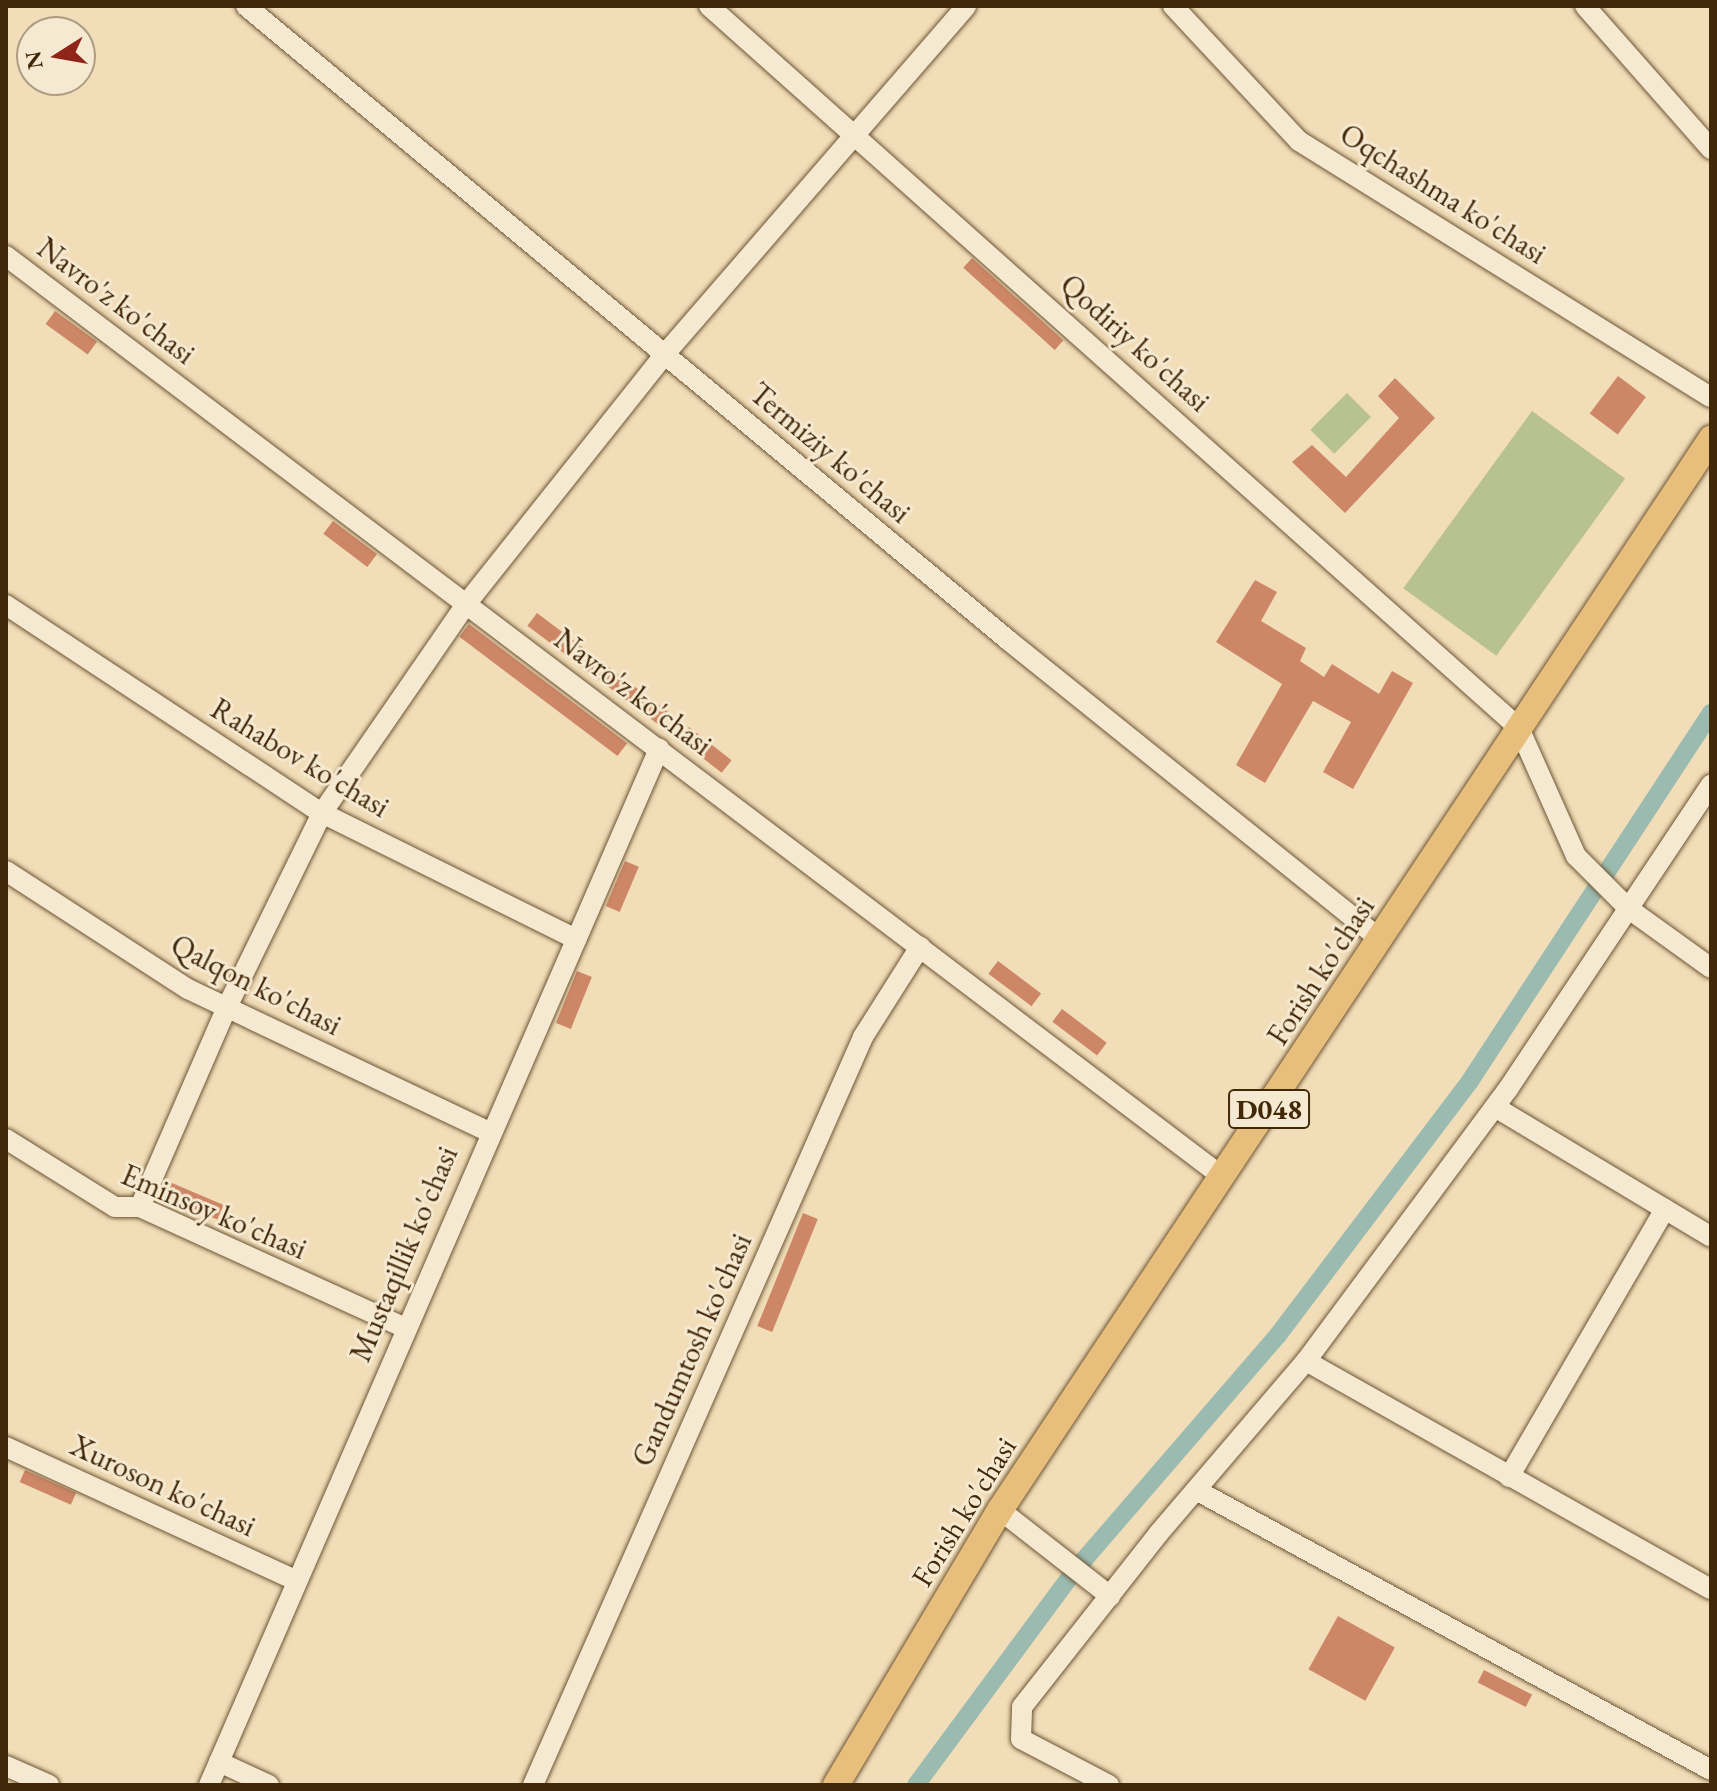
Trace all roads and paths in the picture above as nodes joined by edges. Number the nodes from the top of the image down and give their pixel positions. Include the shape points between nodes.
1 (246, 6) edge
2 (709, 6) edge
3 (966, 6) edge
4 (1173, 6) edge
5 (1585, 6) edge
6 (854, 132) junction
7 (1711, 149) edge
8 (6, 256) edge
9 (665, 354) junction
10 (1711, 397) edge
11 (1711, 439) edge
12 (467, 603) junction
13 (6, 605) edge
14 (1519, 728) junction
15 (659, 749) junction
16 (1711, 785) edge
17 (322, 813) junction
18 (6, 871) edge
19 (1629, 909) junction
20 (576, 939) junction
21 (1381, 940) junction
22 (920, 947) junction
23 (1711, 968) edge
24 (227, 1007) junction
25 (1495, 1107) junction
26 (489, 1132) junction
27 (6, 1139) edge
28 (1223, 1177) junction
29 (140, 1207) junction
30 (1665, 1209) junction
31 (1711, 1237) edge
32 (405, 1328) junction
33 (1306, 1361) junction
34 (6, 1447) edge
35 (1509, 1477) junction
36 (1196, 1490) junction
37 (1000, 1510) junction
38 (295, 1580) junction
39 (1711, 1589) edge
40 (1110, 1596) junction
41 (219, 1762) junction
42 (6, 1766) edge
43 (1711, 1770) edge
44 (49, 1785) edge
45 (209, 1785) edge
46 (269, 1785) edge
47 (533, 1785) edge
48 (836, 1785) edge
49 (1109, 1785) edge

1 - 9 street, Termiziy ko'chasi
2 - 6 street, Qodiriy ko'chasi
3 - 6 street
4 - 10 street, Oqchashma ko'chasi via 1299,141
5 - 7 street
6 - 9 street
6 - 14 street, Qodiriy ko'chasi
8 - 12 street, Navro'z ko'chasi
9 - 12 street
9 - 21 street, Termiziy ko'chasi via 1008,640
11 - 14 main road, Forish ko'chasi / D048
12 - 15 street, Navro'z ko'chasi
12 - 17 street
13 - 17 street, Rahabov ko'chasi
14 - 19 street via 1576,856
14 - 21 main road, Forish ko'chasi / D048
15 - 20 street, Mustaqillik ko'chasi
15 - 22 street, Navro'z ko'chasi
16 - 19 street
17 - 20 street, Rahabov ko'chasi
17 - 24 street
18 - 24 street, Qalqon ko'chasi via 188,989
19 - 23 street
19 - 25 street
20 - 26 street, Mustaqillik ko'chasi
21 - 28 main road, Forish ko'chasi / D048
22 - 28 street, Navro'z ko'chasi
22 - 47 street, Gandumtosh ko'chasi via 863,1037
24 - 26 street, Qalqon ko'chasi
24 - 29 street
25 - 30 street
25 - 33 street
26 - 32 street, Mustaqillik ko'chasi
27 - 29 street, Eminsoy ko'chasi via 115,1207
28 - 37 main road, Forish ko'chasi / D048
29 - 32 street, Eminsoy ko'chasi
30 - 31 street
30 - 35 street
32 - 38 street, Mustaqillik ko'chasi
33 - 35 street
33 - 36 street
34 - 38 street, Xuroson ko'chasi
35 - 39 street
36 - 40 street
36 - 43 street
37 - 40 street
37 - 48 main road, Forish ko'chasi / D048
38 - 41 street, Mustaqillik ko'chasi
40 - 49 street via 1022,1707 1021,1739
41 - 45 street, Mustaqillik ko'chasi
41 - 46 street
42 - 44 street

